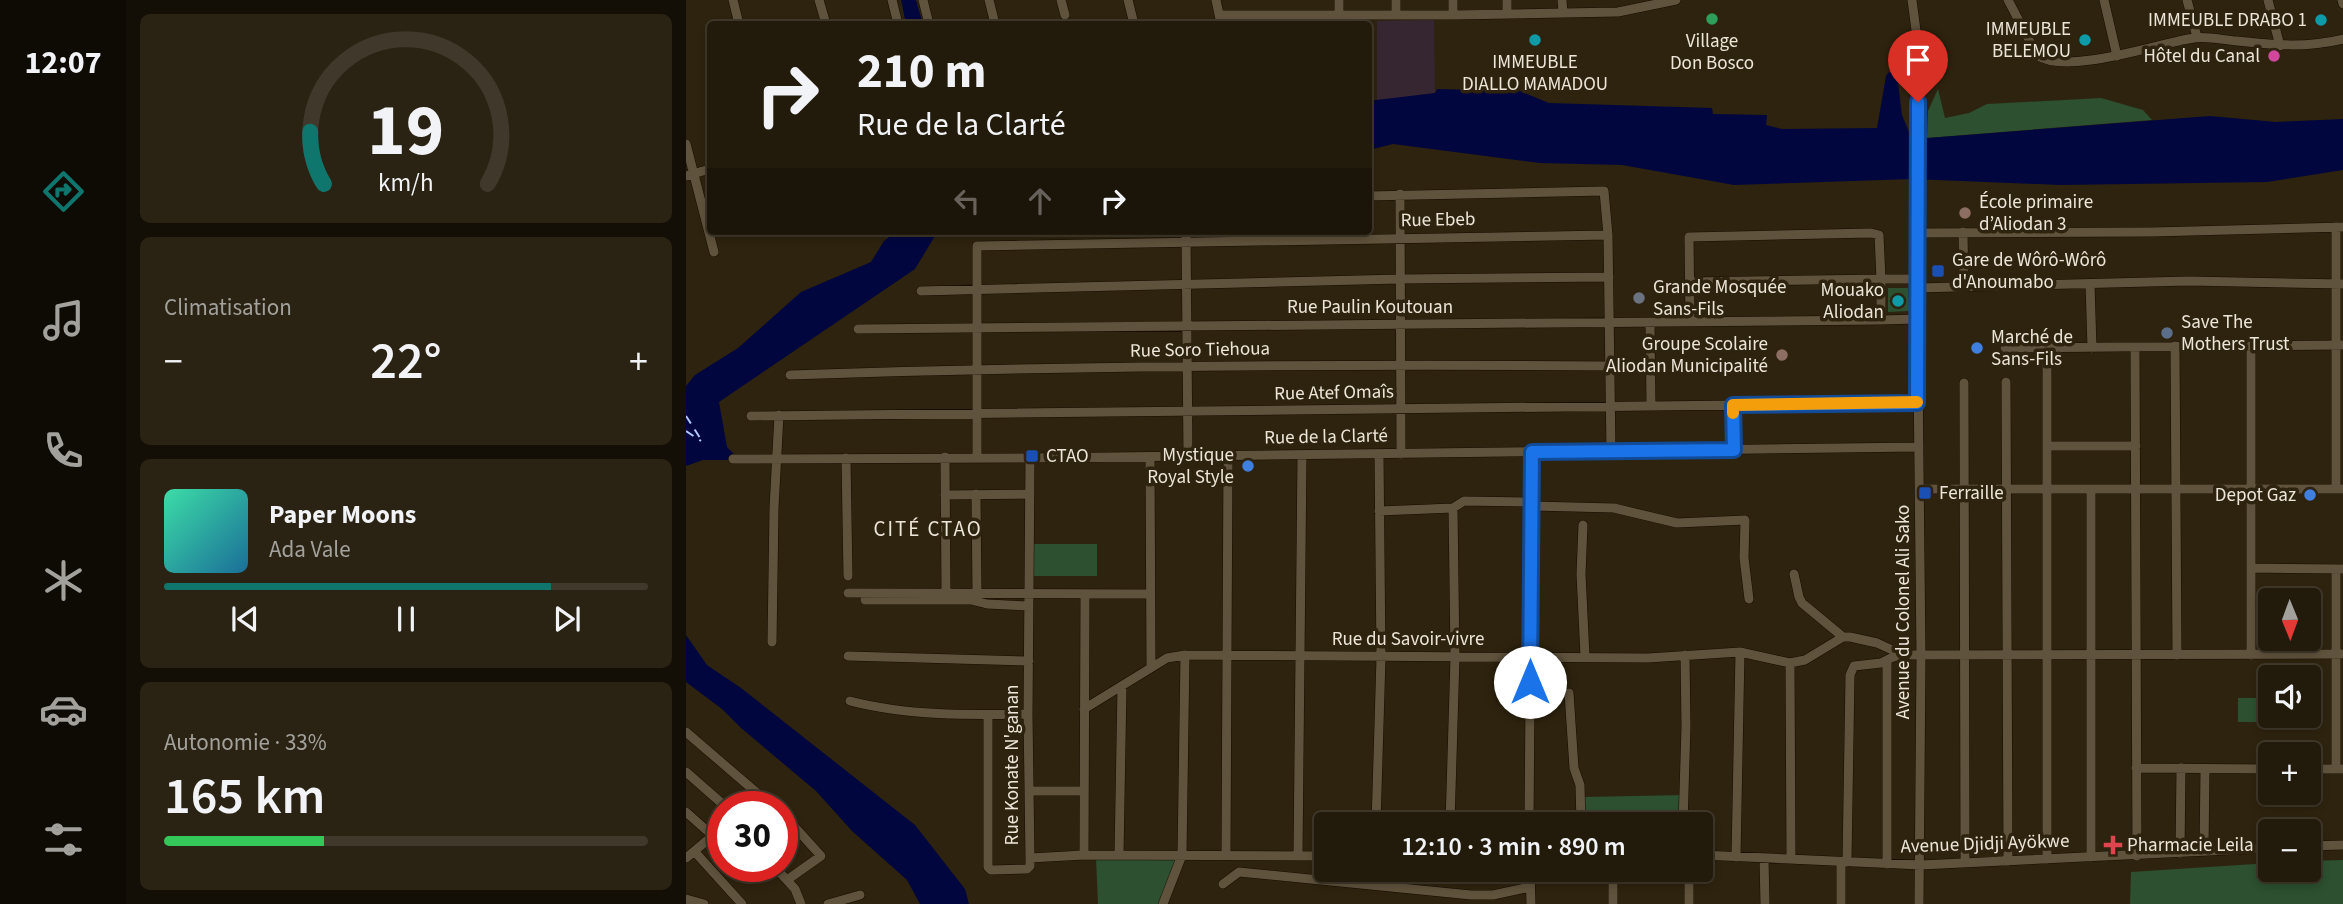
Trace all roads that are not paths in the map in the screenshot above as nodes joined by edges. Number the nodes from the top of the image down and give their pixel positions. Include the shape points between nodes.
1 (733, 0) edge
2 (819, 0) edge
3 (892, 0) edge
4 (923, 0) edge
5 (989, 0) edge
6 (1061, 0) edge
7 (1128, 0) edge
8 (1216, 0) edge
9 (1339, 0) edge
10 (1396, 0) edge
11 (1453, 0) edge
12 (1507, 0) edge
13 (1562, 0) edge
14 (1676, 0) edge
15 (1912, 0) edge
16 (2008, 0) edge
17 (2104, 0) edge
18 (2187, 0) edge
19 (2268, 0) edge
20 (1339, 13) junction
21 (1563, 13) junction
22 (1507, 14) junction
23 (1065, 15) dead end
24 (1396, 15) junction
25 (1453, 15) junction
26 (1220, 20) edge
27 (738, 21) edge
28 (824, 21) edge
29 (897, 21) edge
30 (928, 21) edge
31 (994, 21) edge
32 (1132, 21) edge
33 (2197, 37) junction
34 (2343, 39) edge
35 (2280, 46) junction
36 (2117, 56) junction
37 (686, 144) edge
38 (707, 170) edge
39 (690, 175) edge
40 (1400, 194) junction
41 (1372, 196) edge
42 (2340, 227) edge
43 (707, 230) edge
44 (1963, 232) junction
45 (1919, 233) junction
46 (709, 235) edge
47 (1186, 235) edge
48 (1608, 235) junction
49 (1399, 238) junction
50 (1186, 243) junction
51 (714, 252) dead end
52 (1609, 276) junction
53 (1399, 279) junction
54 (1881, 279) junction
55 (1690, 282) junction
56 (1917, 284) junction
57 (2091, 284) junction
58 (2339, 284) edge
59 (1186, 285) junction
60 (1964, 287) junction
61 (977, 289) junction
62 (920, 291) dead end
63 (1917, 319) junction
64 (1881, 320) junction
65 (1690, 322) junction
66 (1609, 323) junction
67 (1650, 323) junction
68 (1187, 325) junction
69 (1399, 326) junction
70 (977, 327) junction
71 (858, 329) dead end
72 (2251, 345) junction
73 (2339, 345) edge
74 (2136, 346) junction
75 (2175, 346) junction
76 (2005, 348) dead end
77 (2047, 348) junction
78 (2092, 348) junction
79 (1400, 365) junction
80 (1610, 366) junction
81 (1188, 368) junction
82 (977, 371) junction
83 (790, 374) dead end
84 (2006, 382) dead end
85 (1964, 383) dead end
86 (1917, 403) junction
87 (1733, 405) junction
88 (1651, 406) junction
89 (1610, 407) junction
90 (1400, 410) junction
91 (1187, 412) junction
92 (779, 415) junction
93 (978, 415) junction
94 (751, 416) dead end
95 (2339, 424) edge
96 (2048, 446) junction
97 (2136, 446) junction
98 (1919, 447) junction
99 (1734, 450) junction
100 (1611, 451) junction
101 (1532, 452) junction
102 (1379, 454) junction
103 (1401, 454) junction
104 (1302, 455) junction
105 (1188, 456) junction
106 (1228, 456) junction
107 (945, 457) junction
108 (977, 457) junction
109 (1150, 457) junction
110 (846, 458) junction
111 (1030, 458) junction
112 (733, 459) dead end
113 (777, 459) junction
114 (1920, 489) junction
115 (2176, 489) junction
116 (2251, 489) junction
117 (2340, 489) edge
118 (1965, 490) junction
119 (2006, 490) junction
120 (2048, 490) junction
121 (2091, 490) junction
122 (2137, 490) junction
123 (976, 494) junction
124 (1030, 494) junction
125 (945, 495) junction
126 (1532, 504) junction
127 (1453, 508) junction
128 (1379, 511) junction
129 (1583, 525) dead end
130 (2251, 568) junction
131 (2340, 569) edge
132 (1794, 573) dead end
133 (848, 576) dead end
134 (946, 592) junction
135 (977, 592) junction
136 (848, 593) dead end
137 (1030, 594) junction
138 (1085, 594) junction
139 (1150, 594) junction
140 (1749, 598) dead end
141 (865, 600) dead end
142 (1030, 606) junction
143 (1843, 637) junction
144 (772, 642) dead end
145 (1740, 652) junction
146 (1185, 654) junction
147 (2339, 654) edge
148 (1227, 655) junction
149 (1685, 655) junction
150 (1903, 655) junction
151 (2137, 655) junction
152 (2176, 655) junction
153 (2251, 655) junction
154 (848, 656) dead end
155 (1300, 656) junction
156 (1530, 656) junction
157 (1585, 656) junction
158 (1922, 656) junction
159 (1965, 656) junction
160 (2006, 656) junction
161 (2048, 656) junction
162 (2091, 656) junction
163 (1455, 657) junction
164 (1381, 658) junction
165 (1029, 661) junction
166 (1886, 662) junction
167 (1790, 663) junction
168 (1151, 667) junction
169 (1122, 687) junction
170 (1569, 693) dead end
171 (850, 701) dead end
172 (1084, 709) junction
173 (1028, 714) junction
174 (988, 715) junction
175 (2339, 729) edge
176 (686, 732) edge
177 (2136, 768) junction
178 (2181, 768) junction
179 (2205, 769) junction
180 (2258, 769) edge
181 (2321, 769) edge
182 (2339, 769) edge
183 (686, 772) edge
184 (708, 791) edge
185 (755, 791) edge
186 (1029, 791) junction
187 (1084, 791) junction
188 (686, 812) edge
189 (1376, 812) edge
190 (1450, 812) edge
191 (1529, 812) edge
192 (1581, 812) edge
193 (1683, 812) edge
194 (707, 831) edge
195 (798, 831) edge
196 (707, 841) edge
197 (2343, 845) edge
198 (2321, 846) edge
199 (2258, 849) edge
200 (2204, 851) junction
201 (695, 852) junction
202 (2180, 853) junction
203 (1084, 855) junction
204 (1119, 855) junction
205 (1182, 855) junction
206 (1226, 855) junction
207 (1298, 856) junction
208 (1314, 856) edge
209 (1713, 856) edge
210 (2137, 856) junction
211 (1736, 857) junction
212 (2091, 857) junction
213 (686, 858) edge
214 (1764, 858) junction
215 (1030, 859) junction
216 (1791, 859) junction
217 (2048, 859) junction
218 (2008, 861) junction
219 (1844, 862) junction
220 (1965, 862) junction
221 (1887, 864) junction
222 (1921, 865) junction
223 (798, 872) edge
224 (789, 882) edge
225 (1531, 882) edge
226 (1613, 882) edge
227 (1689, 882) edge
228 (1223, 884) dead end
229 (1531, 887) junction
230 (860, 894) dead end
231 (686, 900) edge
232 (1480, 900) edge
233 (705, 904) edge
234 (742, 904) edge
235 (801, 904) edge
236 (828, 904) edge
237 (1163, 904) edge
238 (1531, 904) edge
239 (1613, 904) edge
240 (1689, 904) edge
241 (1765, 904) edge
242 (1841, 904) edge
243 (1919, 904) edge

1 - 27 street
2 - 28 street
3 - 29 street
4 - 30 street
5 - 31 street
6 - 23 street
7 - 32 street
8 - 26 street
9 - 20 street
10 - 24 street
11 - 25 street
12 - 22 street
13 - 21 street
14 - 21 street via 1618,12
15 - 45 street, Avenue du Colonel Ali Sako via 1917,38
16 - 36 street via 2043,59 2084,62
17 - 36 street
18 - 33 street
19 - 35 street
20 - 24 street
20 - 26 street
21 - 22 street
22 - 25 street
24 - 25 street
33 - 35 street
33 - 36 street
34 - 35 street via 2317,46
37 - 39 street
38 - 39 street
39 - 43 street
40 - 41 street
40 - 48 street via 1600,190 1606,195
40 - 49 street
42 - 44 street
42 - 58 street
44 - 45 street
44 - 60 street
45 - 56 street, Avenue du Colonel Ali Sako
46 - 51 street
47 - 50 street
48 - 49 street, Rue Ebeb
48 - 52 street
49 - 50 street, Rue Ebeb
49 - 53 street
50 - 59 street
50 - 61 street, Rue Ebeb via 977,246
52 - 53 street
52 - 66 street
53 - 59 street
53 - 69 street
54 - 55 street
54 - 55 street via 1880,235 1871,233 1689,237
54 - 56 street
54 - 64 street
55 - 65 street
56 - 60 street
56 - 63 street, Avenue du Colonel Ali Sako
57 - 58 street
57 - 60 street
57 - 78 street
58 - 73 street
59 - 61 street
59 - 68 street
61 - 62 street
61 - 70 street, Rue Ebeb
63 - 64 street, Rue Paulin Koutouan
63 - 86 street, Avenue du Colonel Ali Sako
64 - 65 street, Rue Paulin Koutouan
65 - 67 street, Rue Paulin Koutouan
66 - 67 street, Rue Paulin Koutouan
66 - 69 street, Rue Paulin Koutouan
66 - 80 street
67 - 88 street
68 - 69 street, Rue Paulin Koutouan
68 - 70 street, Rue Paulin Koutouan
68 - 81 street
69 - 79 street
70 - 71 street, Rue Paulin Koutouan
70 - 82 street, Rue Ebeb
72 - 73 street
72 - 75 street
72 - 116 street
73 - 95 street
74 - 75 street
74 - 78 street
74 - 97 street
75 - 115 street
76 - 77 street
77 - 78 street
77 - 96 street
79 - 80 street, Rue Soro Tiehoua
79 - 81 street, Rue Soro Tiehoua
79 - 90 street
80 - 89 street
81 - 82 street, Rue Soro Tiehoua
81 - 91 street
82 - 83 street, Rue Soro Tiehoua
82 - 93 street, Rue Ebeb
84 - 119 street
85 - 118 street
86 - 87 street, Rue Atef Omaîs
86 - 98 street, Avenue du Colonel Ali Sako
87 - 88 street, Rue Atef Omaîs
87 - 99 street
88 - 89 street, Rue Atef Omaîs
89 - 90 street, Rue Atef Omaîs
89 - 100 street
90 - 91 street, Rue Atef Omaîs
90 - 103 street
91 - 93 street, Rue Atef Omaîs
91 - 105 street
92 - 93 street, Rue Atef Omaîs
92 - 94 street, Rue Atef Omaîs
92 - 113 street
93 - 108 street, Rue Ebeb
95 - 117 street
96 - 97 street
96 - 120 street
97 - 122 street
98 - 99 street, Rue de la Clarté
98 - 114 street, Avenue du Colonel Ali Sako
99 - 100 street, Rue de la Clarté
100 - 101 street, Rue de la Clarté
101 - 103 street, Rue de la Clarté
101 - 126 street
102 - 103 street, Rue de la Clarté
102 - 104 street, Rue de la Clarté
102 - 128 street
104 - 106 street, Rue de la Clarté
104 - 155 street
105 - 106 street, Rue de la Clarté
105 - 109 street, Rue de la Clarté
106 - 148 street
107 - 108 street, Rue de la Clarté
107 - 110 street, Rue de la Clarté
107 - 125 street
108 - 111 street, Rue de la Clarté
109 - 111 street, Rue de la Clarté
109 - 139 street
110 - 113 street, Rue de la Clarté
110 - 133 street
111 - 124 street, Rue Konate N'ganan
112 - 113 street, Rue de la Clarté
113 - 144 street
114 - 118 street
114 - 158 street, Avenue du Colonel Ali Sako
115 - 116 street
115 - 122 street
115 - 152 street
116 - 117 street
116 - 130 street
118 - 119 street
118 - 159 street
119 - 120 street
119 - 160 street
120 - 121 street
120 - 161 street
121 - 122 street
121 - 162 street
122 - 151 street
123 - 124 street
123 - 125 street
123 - 135 street
124 - 137 street, Rue Konate N'ganan
125 - 134 street
126 - 127 street via 1464,501
126 - 140 street via 1615,508 1676,523 1745,520
126 - 156 street
127 - 128 street
127 - 163 street
128 - 164 street
129 - 157 street
130 - 131 street
130 - 153 street
131 - 147 street
132 - 143 street via 1802,603
134 - 135 street
134 - 136 street
135 - 137 street
137 - 138 street
137 - 142 street, Rue Konate N'ganan
138 - 139 street
138 - 172 street
139 - 168 street
141 - 142 street via 971,600
142 - 165 street, Rue Konate N'ganan
143 - 150 street via 1877,643
143 - 167 street via 1805,660
145 - 149 street, Rue du Savoir-vivre
145 - 167 street, Rue du Savoir-vivre
145 - 211 street
146 - 148 street, Rue du Savoir-vivre
146 - 168 street, Rue du Savoir-vivre
146 - 205 street
147 - 153 street
147 - 175 street
148 - 155 street, Rue du Savoir-vivre
148 - 206 street
149 - 157 street, Rue du Savoir-vivre
149 - 193 street
150 - 158 street
150 - 166 street
151 - 152 street
151 - 162 street
151 - 177 street
152 - 153 street
154 - 165 street
155 - 164 street, Rue du Savoir-vivre
155 - 207 street
156 - 157 street, Rue du Savoir-vivre
156 - 163 street, Rue du Savoir-vivre
156 - 191 street
158 - 159 street
158 - 222 street, Avenue du Colonel Ali Sako
159 - 160 street
159 - 220 street
160 - 161 street
160 - 218 street
161 - 162 street
161 - 217 street
162 - 212 street
163 - 164 street, Rue du Savoir-vivre
163 - 190 street
164 - 189 street
165 - 173 street, Rue Konate N'ganan
166 - 219 street via 1854,666 1850,675
166 - 221 street
167 - 216 street
168 - 169 street, Rue du Savoir-vivre
169 - 172 street, Rue du Savoir-vivre
169 - 204 street
170 - 192 street
171 - 174 street via 875,708
172 - 187 street
173 - 174 street
173 - 186 street, Rue Konate N'ganan
174 - 215 street via 988,867 1027,869
175 - 182 street
176 - 185 street
177 - 178 street
177 - 210 street
178 - 179 street
178 - 202 street
179 - 180 street
179 - 200 street
181 - 182 street
183 - 184 street
186 - 187 street
186 - 215 street, Rue Konate N'ganan
187 - 203 street
188 - 194 street
195 - 223 street via 821,856
196 - 201 street
197 - 198 street
199 - 200 street, Avenue Djidji Ayökwe
200 - 202 street, Avenue Djidji Ayökwe
201 - 213 street
201 - 234 street
202 - 210 street, Avenue Djidji Ayökwe
203 - 204 street, Rue Konate N'ganan
203 - 215 street, Rue Konate N'ganan
204 - 205 street, Rue Konate N'ganan
205 - 206 street, Rue Konate N'ganan
205 - 237 street
206 - 207 street, Rue Konate N'ganan
207 - 208 street, Rue Konate N'ganan
209 - 211 street, Avenue Djidji Ayökwe
210 - 212 street, Avenue Djidji Ayökwe
211 - 214 street, Avenue Djidji Ayökwe
212 - 217 street, Avenue Djidji Ayökwe
214 - 216 street, Avenue Djidji Ayökwe
214 - 241 street
216 - 219 street, Avenue Djidji Ayökwe
217 - 218 street, Avenue Djidji Ayökwe
218 - 220 street, Avenue Djidji Ayökwe
219 - 221 street, Avenue Djidji Ayökwe
219 - 242 street
220 - 222 street, Avenue Djidji Ayökwe
221 - 222 street, Avenue Djidji Ayökwe
222 - 243 street, Avenue du Colonel Ali Sako
224 - 235 street
225 - 229 street
226 - 239 street
227 - 240 street
228 - 232 street via 1239,872
229 - 232 street
229 - 238 street
230 - 236 street
231 - 233 street

